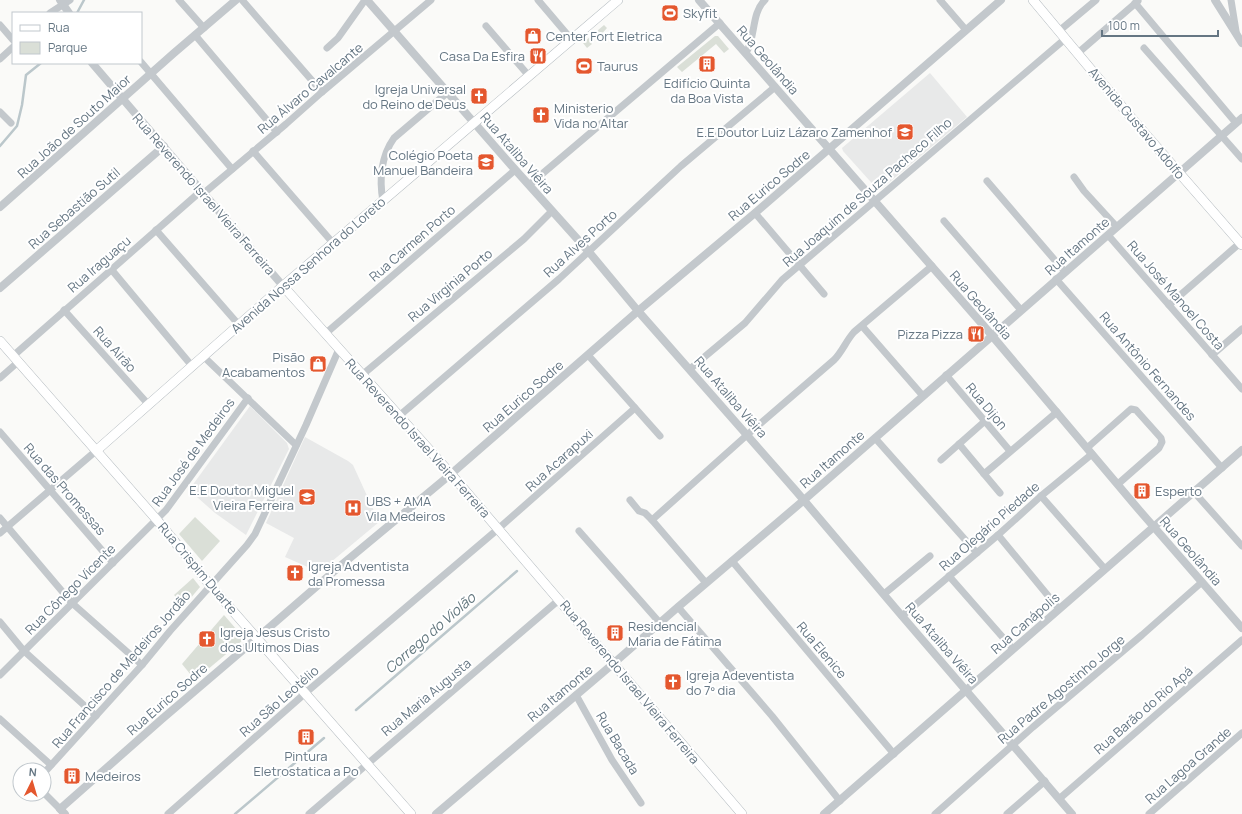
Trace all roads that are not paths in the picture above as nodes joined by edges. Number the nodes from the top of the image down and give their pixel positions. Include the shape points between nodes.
1 (179, 0) edge
2 (236, 0) edge
3 (242, 0) edge
4 (366, 0) edge
5 (431, 0) edge
6 (538, 0) edge
7 (616, 0) edge
8 (699, 0) edge
9 (765, 0) edge
10 (940, 0) edge
11 (1001, 0) edge
12 (1033, 0) edge
13 (1096, 0) edge
14 (1215, 0) edge
15 (1231, 0) edge
16 (64, 1) edge
17 (1137, 1) edge
18 (51, 12) edge
19 (69, 12) edge
20 (720, 23) junction
21 (0, 25) edge
22 (486, 26) dead end
23 (204, 28) junction
24 (966, 30) junction
25 (395, 32) junction
26 (195, 35) junction
27 (1062, 35) junction
28 (1236, 35) junction
29 (12, 39) edge
30 (572, 40) junction
31 (1242, 43) edge
32 (12, 48) edge
33 (327, 48) dead end
34 (1144, 48) dead end
35 (746, 53) junction
36 (1078, 54) junction
37 (0, 59) edge
38 (142, 63) edge
39 (93, 64) edge
40 (151, 74) junction
41 (529, 76) junction
42 (775, 87) junction
43 (322, 92) junction
44 (448, 92) junction
45 (122, 100) junction
46 (0, 112) edge
47 (1239, 121) edge
48 (11, 123) dead end
49 (474, 123) junction
50 (277, 132) junction
51 (1222, 136) junction
52 (164, 146) junction
53 (830, 148) junction
54 (252, 151) junction
55 (1242, 159) edge
56 (232, 169) junction
57 (515, 170) junction
58 (1179, 173) junction
59 (1074, 177) dead end
60 (987, 181) dead end
61 (529, 185) junction
62 (202, 192) junction
63 (383, 201) junction
64 (875, 201) junction
65 (0, 207) edge
66 (552, 211) junction
67 (755, 212) junction
68 (944, 221) dead end
69 (1117, 227) junction
70 (156, 230) junction
71 (1108, 235) junction
72 (333, 243) junction
73 (1241, 244) edge
74 (589, 252) junction
75 (800, 266) junction
76 (932, 266) junction
77 (110, 269) junction
78 (1065, 272) junction
79 (1056, 279) junction
80 (283, 286) junction
81 (0, 288) edge
82 (824, 294) dead end
83 (1169, 305) junction
84 (64, 310) junction
85 (1021, 310) junction
86 (638, 311) junction
87 (239, 325) junction
88 (862, 326) junction
89 (1242, 329) edge
90 (325, 334) junction
91 (992, 335) junction
92 (0, 341) edge
93 (340, 350) junction
94 (1212, 354) junction
95 (588, 355) junction
96 (203, 356) junction
97 (16, 359) junction
98 (192, 366) junction
99 (690, 369) junction
100 (362, 375) junction
101 (946, 375) junction
102 (0, 378) edge
103 (1242, 389) edge
104 (923, 396) junction
105 (248, 398) junction
106 (148, 404) junction
107 (635, 408) junction
108 (1057, 412) junction
109 (399, 416) junction
110 (985, 421) junction
111 (0, 432) edge
112 (747, 435) junction
113 (660, 436) dead end
114 (875, 438) junction
115 (959, 444) junction
116 (296, 445) junction
117 (97, 450) junction
118 (1242, 450) edge
119 (1010, 451) junction
120 (1090, 451) junction
121 (941, 460) dead end
122 (1222, 468) junction
123 (451, 474) junction
124 (984, 474) junction
125 (1118, 484) junction
126 (50, 490) junction
127 (1194, 492) junction
128 (1000, 493) dead end
129 (1041, 496) junction
130 (630, 500) dead end
131 (804, 500) junction
132 (0, 518) edge
133 (157, 520) junction
134 (652, 520) junction
135 (7, 526) junction
136 (1154, 527) junction
137 (498, 529) junction
138 (580, 531) dead end
139 (0, 533) edge
140 (998, 535) junction
141 (1242, 546) edge
142 (977, 553) junction
143 (930, 556) dead end
144 (732, 561) junction
145 (113, 563) junction
146 (1105, 569) junction
147 (949, 576) junction
148 (1202, 582) junction
149 (706, 583) junction
150 (210, 585) junction
151 (884, 594) junction
152 (560, 599) junction
153 (72, 603) junction
154 (678, 607) junction
155 (1059, 609) junction
156 (902, 616) junction
157 (0, 622) edge
158 (660, 623) junction
159 (1242, 628) edge
160 (257, 638) junction
161 (1242, 640) edge
162 (1013, 650) junction
163 (24, 651) junction
164 (614, 663) junction
165 (142, 665) junction
166 (0, 675) edge
167 (966, 690) junction
168 (305, 694) junction
169 (576, 694) junction
170 (96, 716) junction
171 (0, 719) edge
172 (1242, 734) edge
173 (1013, 745) junction
174 (894, 754) junction
175 (47, 762) edge
176 (367, 764) junction
177 (52, 765) edge
178 (1045, 781) junction
179 (1059, 799) junction
180 (52, 801) edge
181 (840, 801) junction
182 (641, 803) dead end
183 (63, 813) edge
184 (168, 814) edge
185 (309, 814) edge
186 (411, 814) edge
187 (436, 814) edge
188 (742, 814) edge
189 (824, 814) edge
190 (935, 814) edge
191 (1007, 814) edge
192 (1072, 814) edge
193 (1149, 814) edge

1 - 23 street
2 - 23 street, Rua João de Souto Maior
3 - 43 street
4 - 25 street, Rua Ataliba Viêira
4 - 33 street via 338,38
5 - 25 street, Rua Álvaro Cavalcante
6 - 30 street
7 - 30 main road, Avenida Nossa Senhora do Loreto
8 - 20 street, Rua Geolândia
9 - 35 street via 758,8
10 - 24 street
11 - 24 street, Rua Eurico Sodre
12 - 27 main road, Avenida Gustavo Adolfo
13 - 27 street, Rua Joaquim de Souza Pacheco Filho
14 - 28 street
15 - 28 street
16 - 18 street
16 - 19 street
17 - 36 street
17 - 47 street
20 - 35 street, Rua Geolândia
20 - 61 street
21 - 29 street
22 - 41 street
23 - 26 street, Rua João de Souto Maior
24 - 53 street, Rua Eurico Sodre
25 - 43 street, Rua Álvaro Cavalcante
25 - 44 street, Rua Ataliba Viêira
26 - 40 street, Rua João de Souto Maior
26 - 50 street
27 - 36 main road, Avenida Gustavo Adolfo
27 - 64 street, Rua Joaquim de Souza Pacheco Filho
28 - 31 street
30 - 41 main road, Avenida Nossa Senhora do Loreto
32 - 37 street
34 - 51 street
35 - 42 street, Rua Geolândia
36 - 58 main road, Avenida Gustavo Adolfo
38 - 40 street
39 - 45 street, Rua Reverendo Israel Vieira Ferreira
40 - 45 street, Rua João de Souto Maior
40 - 56 street
41 - 49 main road, Avenida Nossa Senhora do Loreto
42 - 53 street, Rua Geolândia
42 - 74 street, Rua Alves Porto via 681,166
43 - 50 street, Rua Álvaro Cavalcante
44 - 49 street, Rua Ataliba Viêira
44 - 63 street via 390,143 381,172
45 - 52 street, Rua Reverendo Israel Vieira Ferreira
45 - 65 street, Rua João de Souto Maior
46 - 48 street
47 - 51 street, Rua Itamonte
49 - 57 street, Rua Ataliba Viêira
49 - 63 main road, Avenida Nossa Senhora do Loreto
50 - 54 street, Rua Álvaro Cavalcante
51 - 55 street
51 - 58 street, Rua Itamonte
52 - 62 street, Rua Reverendo Israel Vieira Ferreira
52 - 81 street, Rua Sebastião Sutil
53 - 64 street, Rua Geolândia
53 - 67 street, Rua Eurico Sodre
54 - 56 street, Rua Álvaro Cavalcante
54 - 72 street
56 - 62 street, Rua Álvaro Cavalcante
57 - 61 street, Rua Ataliba Viêira
57 - 90 street, Rua Carmen Porto
58 - 69 street, Rua Itamonte
58 - 73 main road, Avenida Gustavo Adolfo
59 - 69 street
60 - 78 street
61 - 66 street, Rua Ataliba Viêira
62 - 70 street, Rua Iraguaçu
62 - 80 street, Rua Reverendo Israel Vieira Ferreira
63 - 72 main road, Avenida Nossa Senhora do Loreto
64 - 75 street, Rua Joaquim de Souza Pacheco Filho
64 - 76 street, Rua Geolândia
66 - 74 street, Rua Ataliba Viêira
66 - 100 street, Rua Virgínia Porto via 518,244
67 - 75 street
67 - 86 street, Rua Eurico Sodre
68 - 85 street
69 - 71 street, Rua Itamonte
70 - 77 street, Rua Iraguaçu
70 - 87 street
71 - 78 street, Rua Itamonte
71 - 83 street, Rua José Manoel Costa
72 - 80 main road, Avenida Nossa Senhora do Loreto
73 - 83 street
74 - 86 street, Rua Ataliba Viêira
74 - 109 street, Rua Alves Porto
75 - 82 street
75 - 99 street, Rua Joaquim de Souza Pacheco Filho via 778,285 745,323
76 - 88 street
76 - 91 street, Rua Geolândia
77 - 84 street, Rua Iraguaçu
77 - 98 street
78 - 79 street, Rua Itamonte
79 - 85 street, Rua Itamonte
79 - 122 street, Rua Antônio Fernandes
80 - 87 main road, Avenida Nossa Senhora do Loreto
80 - 90 main road, Rua Reverendo Israel Vieira Ferreira
83 - 94 street, Rua José Manoel Costa
84 - 97 street, Rua Iraguaçu
84 - 106 street, Rua Airão
85 - 91 street, Rua Itamonte
86 - 95 street, Rua Eurico Sodre
86 - 99 street, Rua Ataliba Viêira
87 - 96 main road, Avenida Nossa Senhora do Loreto
88 - 104 street
88 - 112 street via 847,340 840,355
89 - 94 street
90 - 93 main road, Rua Reverendo Israel Vieira Ferreira
91 - 101 street, Rua Itamonte
91 - 108 street, Rua Geolândia
92 - 97 main road, Rua Crispim Duarte
93 - 100 main road, Rua Reverendo Israel Vieira Ferreira
93 - 116 street, Rua Francisco de Medeiros Jordão
94 - 103 street, Rua José Manoel Costa
95 - 107 street
95 - 123 street, Rua Eurico Sodre
96 - 98 main road, Avenida Nossa Senhora do Loreto
96 - 105 street
97 - 102 street, Rua Iraguaçu
97 - 117 main road, Rua Crispim Duarte
98 - 106 main road, Avenida Nossa Senhora do Loreto
99 - 112 street, Rua Ataliba Viêira
100 - 109 main road, Rua Reverendo Israel Vieira Ferreira
101 - 104 street, Rua Itamonte
101 - 110 street, Rua Dijon
104 - 114 street, Rua Itamonte
105 - 116 street
105 - 133 street, Rua José de Medeiros
106 - 117 main road, Avenida Nossa Senhora do Loreto
107 - 113 street
107 - 137 street, Rua Acarapuxi
108 - 119 street
108 - 120 street, Rua Geolândia
109 - 123 main road, Rua Reverendo Israel Vieira Ferreira
110 - 115 street
110 - 119 street, Rua Dijon
111 - 126 street, Rua das Promessas
112 - 131 street, Rua Ataliba Viêira
112 - 134 street
114 - 131 street, Rua Itamonte
114 - 142 street
115 - 121 street
115 - 124 street
116 - 150 street, Rua Francisco de Medeiros Jordão via 255,534
117 - 126 street, Avenida Nossa Senhora do Loreto
117 - 133 main road, Rua Crispim Duarte
118 - 122 street, Rua Canápolis
119 - 124 street
120 - 125 street, Rua Geolândia
120 - 125 street, Rua Olegário Piedade via 1131,409 1136,410 1161,438 1161,446
120 - 129 street, Rua Olegário Piedade
122 - 127 street, Rua Canápolis
123 - 137 main road, Rua Reverendo Israel Vieira Ferreira
123 - 160 street, Rua Eurico Sodre
124 - 128 street
125 - 136 street, Rua Geolândia
126 - 135 street, Avenida Nossa Senhora do Loreto
126 - 145 street, Rua das Promessas
127 - 136 street, Rua Canápolis
127 - 141 street
129 - 140 street, Rua Olegário Piedade
129 - 146 street
130 - 134 street via 639,511
131 - 144 street, Rua Itamonte
131 - 151 street, Rua Ataliba Viêira
132 - 135 street
133 - 145 street, Rua Cônego Vicente
133 - 150 main road, Rua Crispim Duarte
134 - 149 street
135 - 139 street, Avenida Nossa Senhora do Loreto
135 - 153 street
136 - 146 street, Rua Canápolis
136 - 148 street, Rua Geolândia
137 - 152 main road, Rua Reverendo Israel Vieira Ferreira
137 - 168 street, Rua São Leotélio
138 - 158 street
140 - 142 street, Rua Olegário Piedade
140 - 155 street
142 - 147 street, Rua Olegário Piedade
143 - 151 street
144 - 149 street, Rua Itamonte
144 - 174 street, Rua Elenice
145 - 153 street, Rua Cônego Vicente
146 - 155 street, Rua Canápolis
147 - 156 street, Rua Olegário Piedade
147 - 162 street
148 - 159 street, Rua Geolândia
148 - 173 street, Rua Padre Agostinho Jorge
149 - 154 street, Rua Itamonte
150 - 160 main road, Rua Crispim Duarte
150 - 165 street, Rua Francisco de Medeiros Jordão
151 - 156 street, Rua Ataliba Viêira
152 - 164 main road, Rua Reverendo Israel Vieira Ferreira
152 - 176 street, Rua Maria Augusta
153 - 163 street, Rua Cônego Vicente
153 - 165 street
154 - 158 street, Rua Itamonte
154 - 181 street via 772,716
155 - 162 street, Rua Canápolis
156 - 167 street, Rua Ataliba Viêira
157 - 163 street
158 - 164 street, Rua Itamonte
160 - 168 main road, Rua Crispim Duarte
160 - 183 street, Rua Eurico Sodre via 162,719
161 - 179 street, Rua Barão do Rio Apá
162 - 167 street, Rua Canápolis
163 - 166 street, Rua Cônego Vicente
163 - 170 street
164 - 169 street, Rua Itamonte
164 - 188 main road, Rua Reverendo Israel Vieira Ferreira
165 - 170 street, Rua Francisco de Medeiros Jordão
167 - 173 street, Rua Ataliba Viêira
167 - 174 street, Rua Canápolis
168 - 176 main road, Rua Crispim Duarte
168 - 184 street, Rua São Leotélio
169 - 182 street, Rua Bacada via 612,760
169 - 187 street, Rua Itamonte
170 - 177 street, Rua Francisco de Medeiros Jordão
171 - 175 street
172 - 193 street, Rua Lagoa Grande
173 - 178 street, Rua Ataliba Viêira
173 - 190 street, Rua Padre Agostinho Jorge
174 - 181 street, Rua Canápolis
176 - 185 street, Rua Maria Augusta
176 - 186 main road, Rua Crispim Duarte
178 - 179 street, Rua Ataliba Viêira
178 - 191 street
179 - 192 street, Rua Ataliba Viêira
180 - 183 street
181 - 189 street, Rua Canápolis

